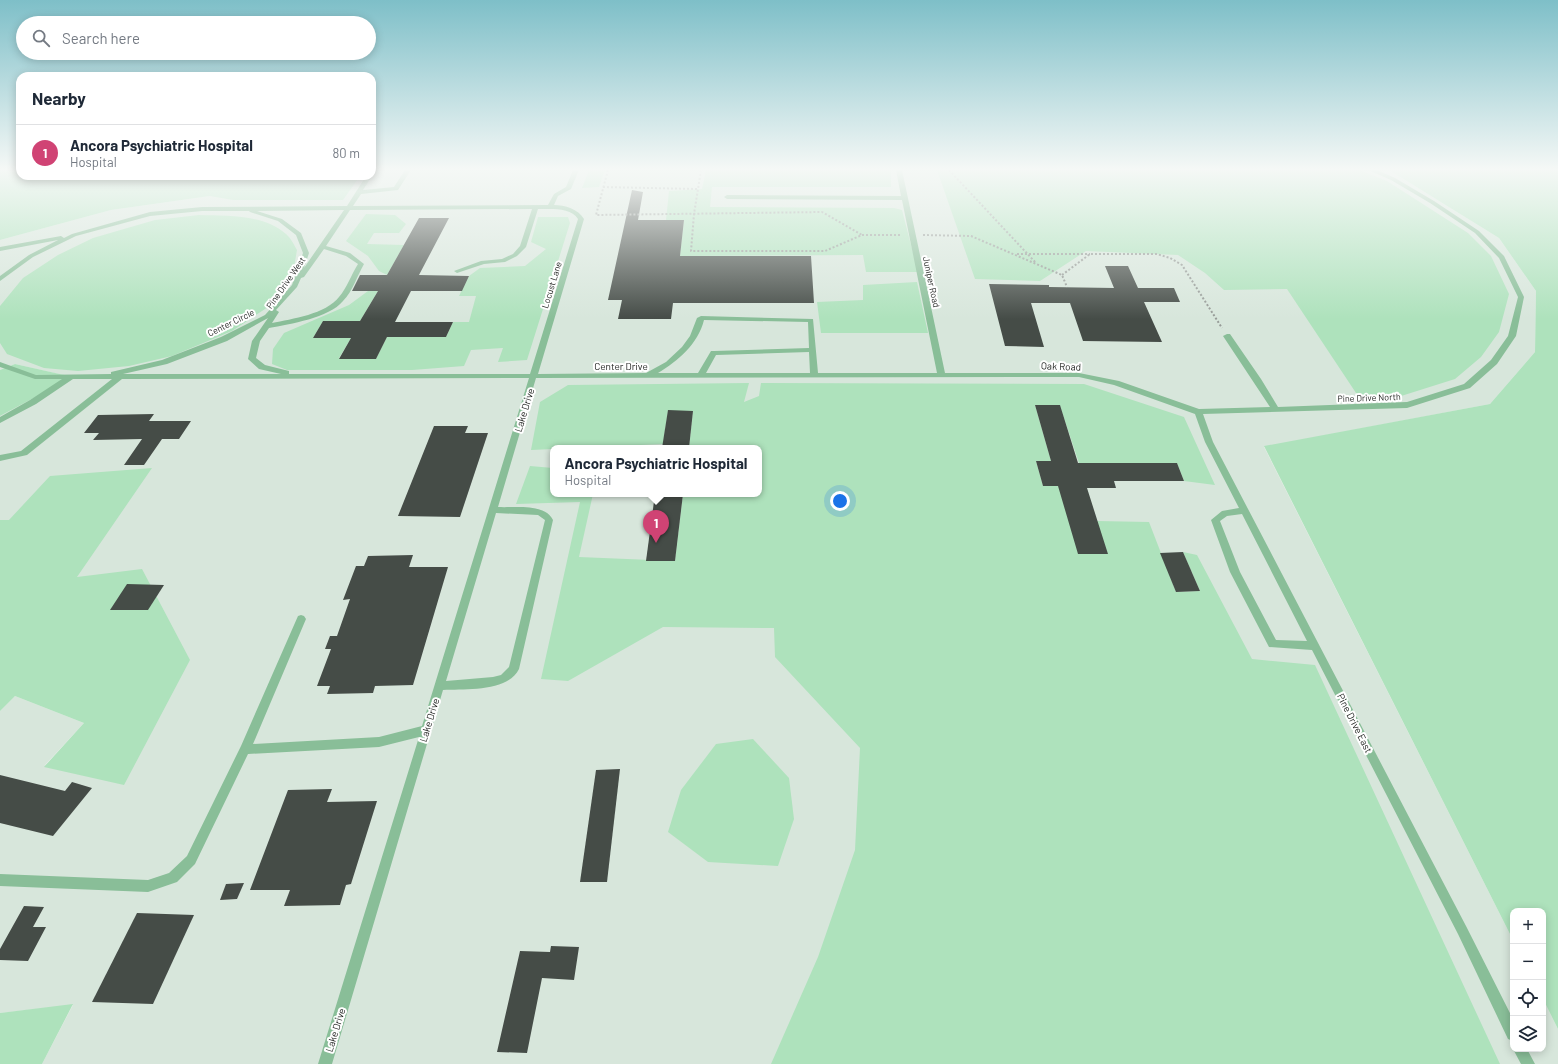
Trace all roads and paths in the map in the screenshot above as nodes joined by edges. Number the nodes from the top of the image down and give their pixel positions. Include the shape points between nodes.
1 (130, 220) edge
2 (279, 220) edge
3 (341, 220) edge
4 (532, 220) edge
5 (580, 220) edge
6 (694, 220) edge
7 (835, 220) edge
8 (908, 220) edge
9 (996, 220) edge
10 (1458, 220) edge
11 (911, 234) junction
12 (74, 235) junction
13 (862, 235) junction
14 (322, 247) junction
15 (0, 249) edge
16 (1014, 254) junction
17 (1028, 254) junction
18 (1090, 254) junction
19 (1038, 265) junction
20 (457, 271) dead end
21 (1062, 275) junction
22 (0, 279) edge
23 (295, 286) junction
24 (1067, 287) dead end
25 (266, 326) junction
26 (1227, 336) joint
27 (813, 350) junction
28 (0, 364) edge
29 (262, 368) junction
30 (122, 374) junction
31 (941, 374) junction
32 (700, 375) junction
33 (814, 375) junction
34 (534, 376) junction
35 (648, 376) junction
36 (71, 377) junction
37 (248, 377) junction
38 (301, 377) junction
39 (1275, 409) junction
40 (1198, 412) junction
41 (0, 420) edge
42 (0, 458) edge
43 (493, 510) junction
44 (1244, 510) junction
45 (301, 619) dead end
46 (1315, 646) junction
47 (440, 686) junction
48 (426, 730) junction
49 (244, 748) junction
50 (0, 880) edge
51 (1510, 1028) edge
52 (1522, 1052) edge
53 (325, 1064) edge
54 (1528, 1064) edge

1 - 12 lane, Center Circle
2 - 23 lane, Center Circle via 299,234 306,253
3 - 14 lane, Pine Drive West
4 - 20 lane via 523,247 515,255 503,261 483,262
5 - 34 lane, Locust Lane
6 - 13 path via 691,251 825,251
7 - 13 path
8 - 11 lane, Juniper Road
9 - 17 path
10 - 39 lane, Pine Drive North via 1477,232 1502,257 1521,297 1512,336 1494,362 1467,386 1407,406
11 - 13 path
11 - 16 path via 971,236
11 - 31 lane, Juniper Road
12 - 15 lane
12 - 22 lane, Center Circle via 31,256
14 - 23 lane, Pine Drive West
14 - 25 lane via 337,250 361,264 340,301 322,311
16 - 17 path
16 - 19 path
17 - 18 path
17 - 19 path
18 - 21 path
18 - 26 path via 1157,254 1174,259 1182,265
19 - 21 path
21 - 24 path
23 - 25 lane, Pine Drive West
23 - 30 lane, Center Circle via 267,316 224,339 164,362
25 - 29 lane, Pine Drive West via 256,341 252,358
26 - 39 lane
27 - 32 lane via 714,353
27 - 33 lane
27 - 35 lane via 811,320 701,318 700,326 680,355
28 - 36 lane, Center Circle via 35,377
29 - 37 lane
29 - 38 lane
30 - 36 lane, Center Circle
30 - 37 lane, Center Circle
30 - 42 lane via 24,454
31 - 33 lane, Center Drive
31 - 40 lane, Oak Road via 1079,375 1116,383
32 - 33 lane, Center Drive
32 - 35 lane, Center Drive
34 - 35 lane, Center Drive
34 - 38 lane, Center Drive
34 - 43 lane, Lake Drive
36 - 41 lane
37 - 38 lane, Center Circle
39 - 40 lane, Pine Drive North
40 - 44 lane, Pine Drive East via 1209,442
43 - 47 lane, Lake Drive
43 - 47 lane via 540,512 549,520 514,669 504,678 493,682
44 - 46 lane, Pine Drive East
44 - 46 lane via 1225,513 1215,520 1235,572 1273,644
45 - 49 lane
46 - 51 lane, Pine Drive East
47 - 48 lane, Lake Drive
48 - 49 lane via 379,742
48 - 53 lane, Lake Drive
49 - 50 lane via 191,860 174,878 148,886
52 - 54 lane

